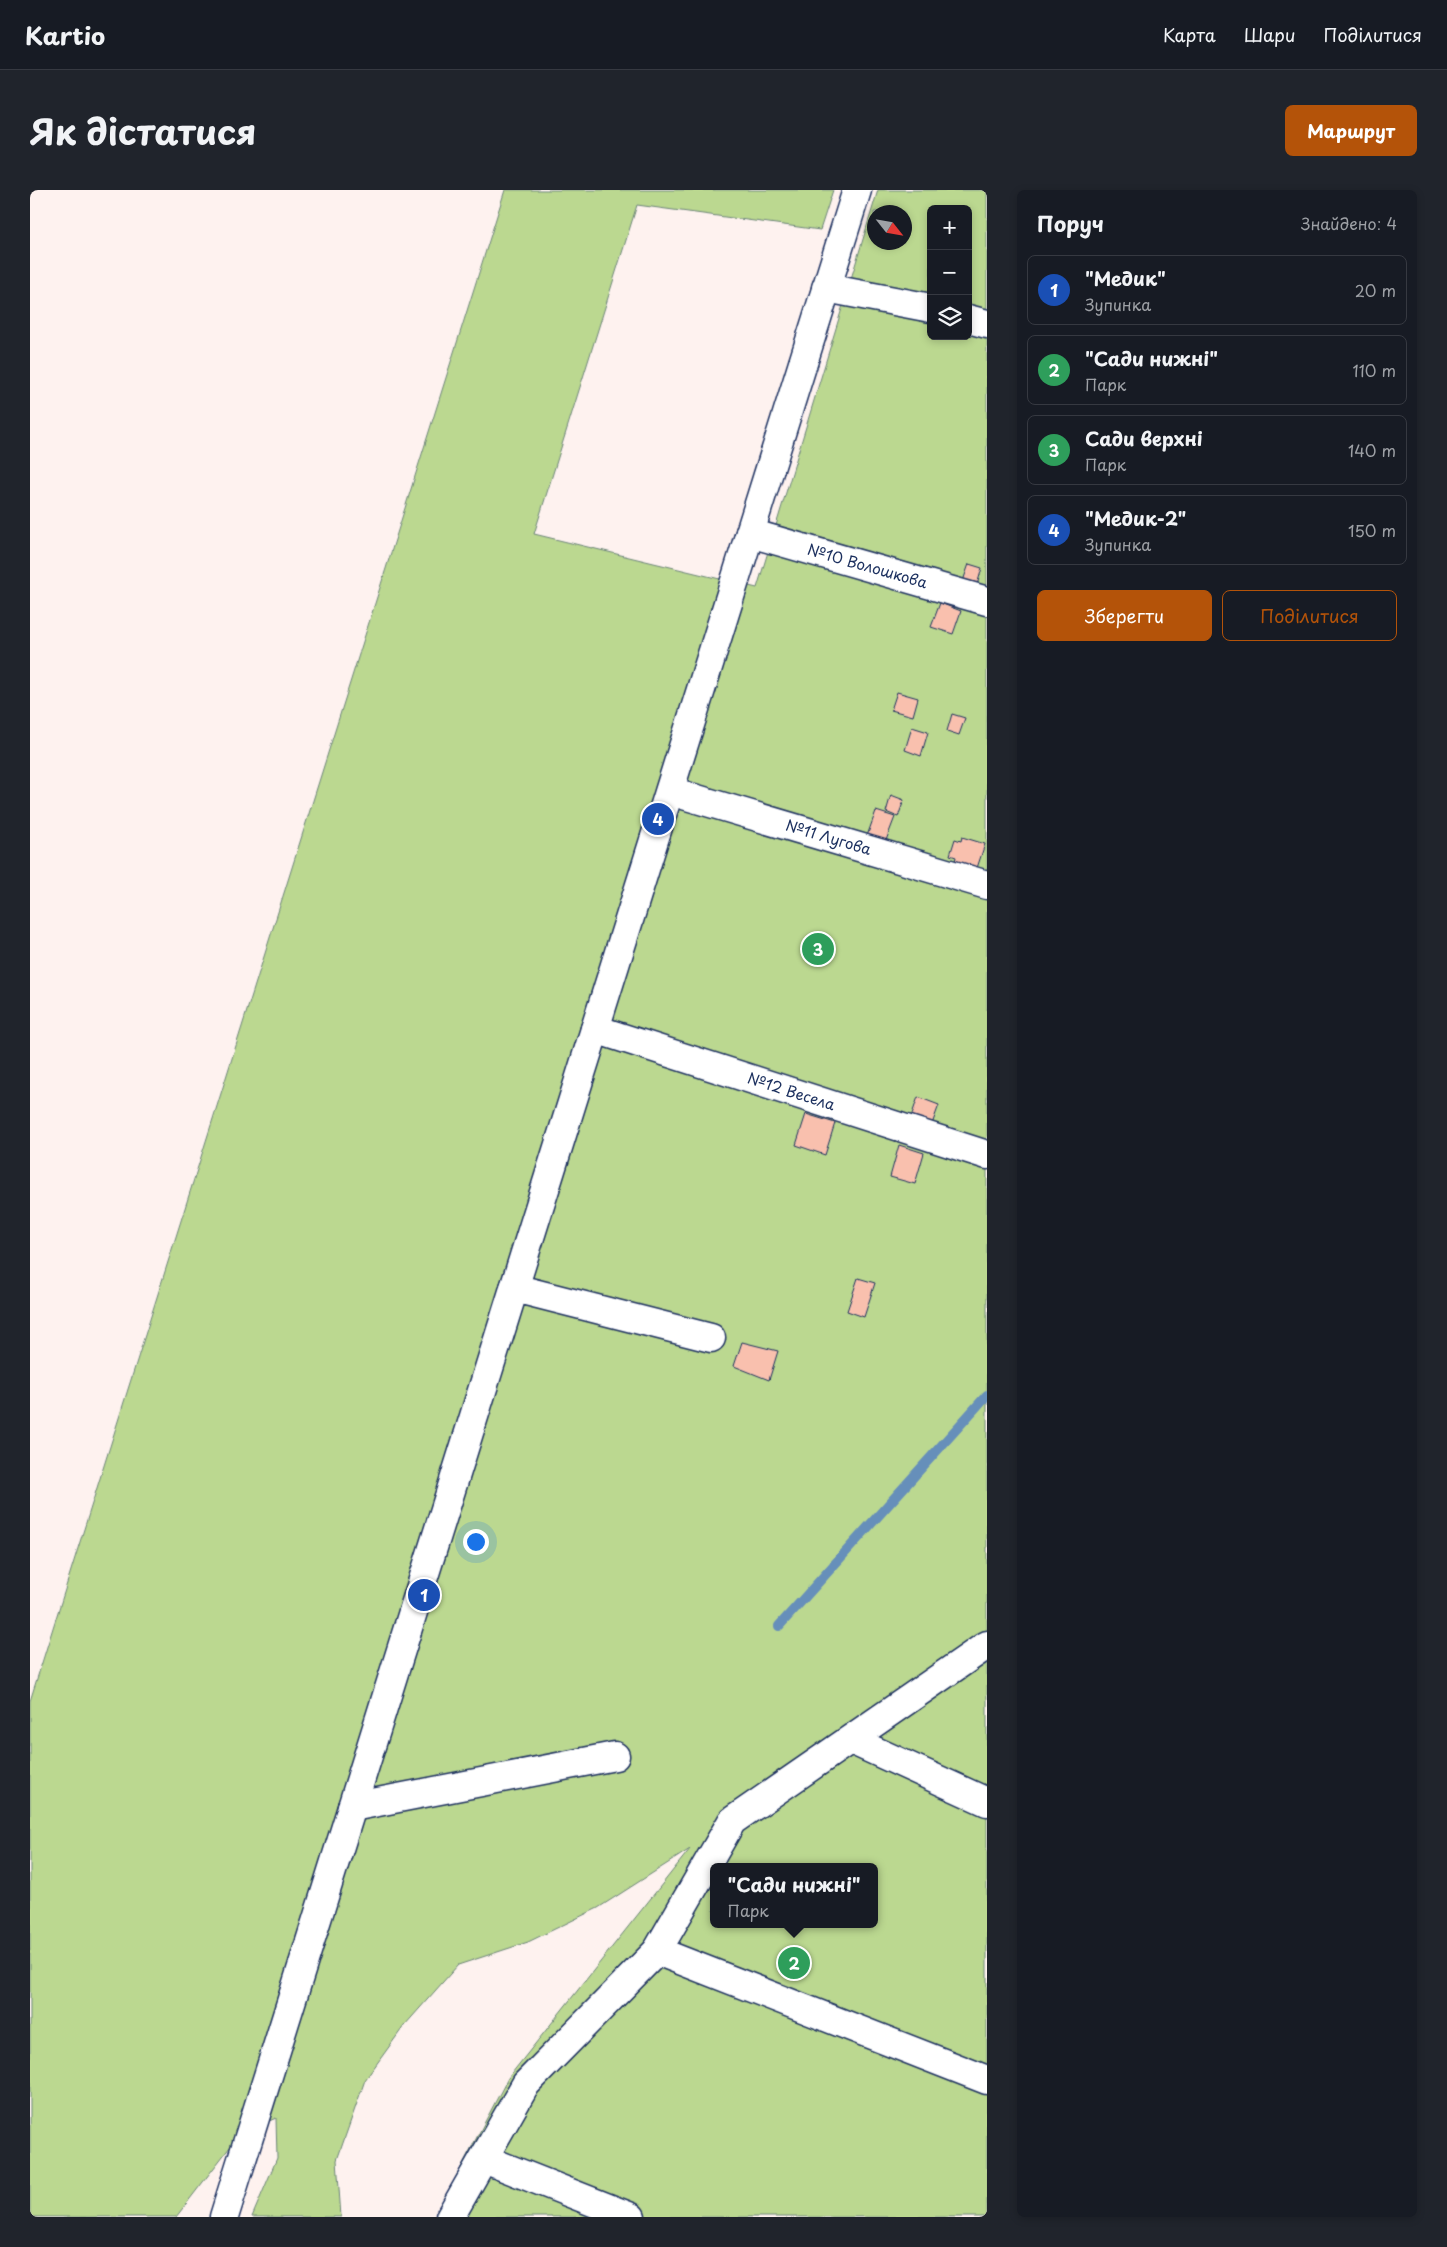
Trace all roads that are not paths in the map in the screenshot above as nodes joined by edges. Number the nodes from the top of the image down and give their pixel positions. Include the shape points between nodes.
1 (857, 190) edge
2 (826, 288) junction
3 (927, 307) edge
4 (972, 320) edge
5 (987, 324) edge
6 (750, 533) junction
7 (987, 601) edge
8 (670, 791) junction
9 (987, 885) edge
10 (595, 1029) junction
11 (987, 1155) edge
12 (514, 1288) junction
13 (711, 1338) dead end
14 (987, 1645) edge
15 (850, 1740) junction
16 (616, 1756) dead end
17 (987, 1802) edge
18 (352, 1807) junction
19 (657, 1951) junction
20 (987, 2080) edge
21 (484, 2158) junction
22 (224, 2217) edge
23 (450, 2217) edge
24 (631, 2217) edge

1 - 2 street
2 - 3 street
2 - 6 street
4 - 5 street
6 - 7 street, №10 Волошкова
6 - 8 street
8 - 9 street, №11 Лугова
8 - 10 street
10 - 11 street, №12 Весела
10 - 12 street
12 - 13 street
12 - 18 street
14 - 15 street
15 - 17 street
15 - 19 street via 732,1822
16 - 18 street
18 - 22 street
19 - 20 street
19 - 21 street via 526,2084
21 - 23 street
21 - 24 street

